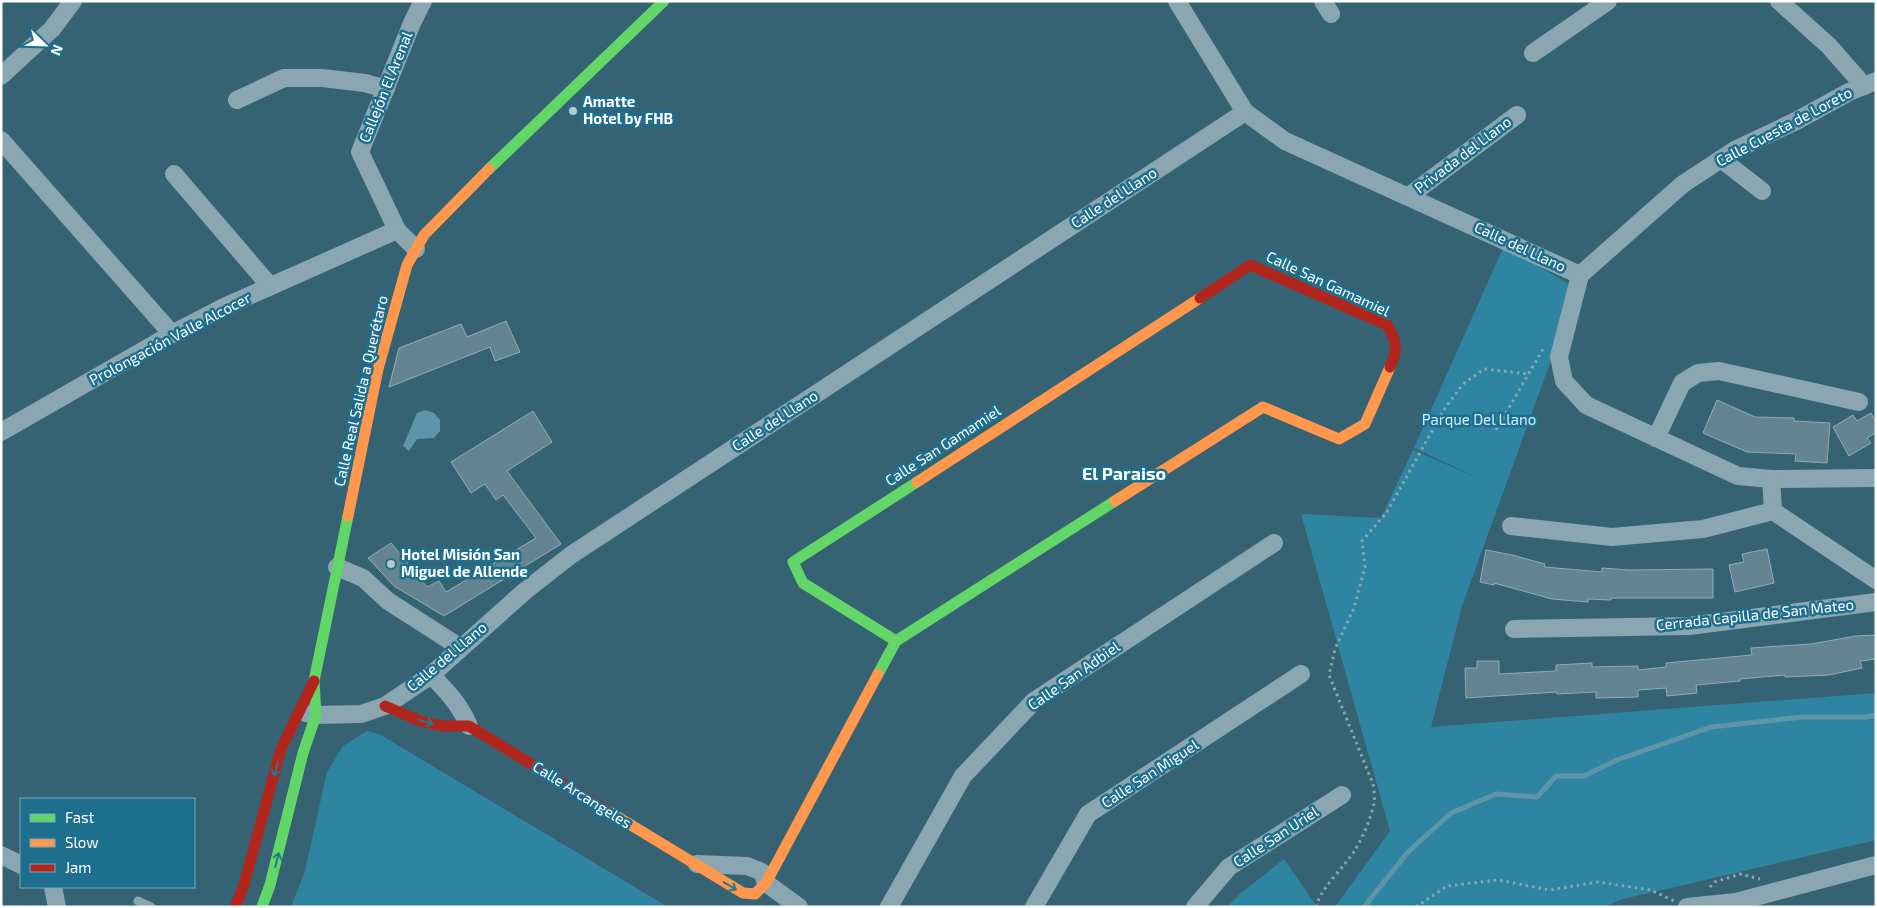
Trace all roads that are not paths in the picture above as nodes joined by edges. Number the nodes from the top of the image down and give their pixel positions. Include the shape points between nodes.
1 (73, 1) edge
2 (423, 1) edge
3 (664, 1) edge
4 (1177, 1) edge
5 (1608, 1) edge
6 (1778, 1) edge
7 (1533, 53) dead end
8 (1, 76) edge
9 (1870, 84) edge
10 (386, 88) junction
11 (238, 100) dead end
12 (1246, 112) junction
13 (1517, 115) dead end
14 (1, 140) edge
15 (1721, 159) junction
16 (174, 174) dead end
17 (1762, 191) dead end
18 (1409, 196) junction
19 (398, 230) junction
20 (416, 250) junction
21 (1580, 275) junction
22 (270, 286) junction
23 (172, 334) junction
24 (1859, 402) dead end
25 (1, 432) edge
26 (1656, 438) junction
27 (1876, 478) edge
28 (1771, 479) junction
29 (1773, 511) junction
30 (1511, 526) dead end
31 (1274, 543) dead end
32 (337, 567) junction
33 (1876, 580) edge
34 (1876, 602) edge
35 (1514, 629) dead end
36 (896, 641) junction
37 (461, 648) junction
38 (1301, 674) dead end
39 (431, 675) junction
40 (314, 681) junction
41 (385, 706) junction
42 (298, 711) junction
43 (316, 715) junction
44 (469, 726) junction
45 (1342, 795) dead end
46 (1, 855) edge
47 (20, 864) edge
48 (694, 864) junction
49 (1876, 865) edge
50 (766, 883) junction
51 (53, 888) edge
52 (138, 901) dead end
53 (57, 907) edge
54 (151, 907) edge
55 (235, 907) edge
56 (262, 907) edge
57 (799, 907) edge
58 (889, 907) edge
59 (1034, 907) edge
60 (1195, 907) edge
61 (1688, 907) edge

1 - 8 street via 52,29
2 - 10 street, Callejón El Arenal
3 - 20 street, Calle Real Salida a Querétaro via 456,200 424,235
4 - 12 street
5 - 7 street
6 - 9 street
9 - 15 street, Calle Cuesta de Loreto
10 - 11 street via 322,78 284,78
10 - 19 street, Callejón El Arenal via 360,152
12 - 18 street, Calle del Llano via 1285,141
12 - 37 street, Calle del Llano via 571,555
13 - 18 street, Privada del Llano
14 - 23 street
15 - 17 street
15 - 21 street, Calle Cuesta de Loreto via 1683,184
16 - 22 street
18 - 21 street, Calle del Llano
19 - 20 street, Callejón El Arenal
19 - 22 street, Prolongación Valle Alcocer
20 - 32 street, Calle Real Salida a Querétaro via 407,265 378,369
21 - 26 street, Calle del Llano via 1560,357 1564,380 1586,405
22 - 23 street, Prolongación Valle Alcocer
23 - 25 street, Prolongación Valle Alcocer
24 - 26 street via 1719,371 1698,373 1682,383
26 - 28 street, Calle del Llano via 1738,476
27 - 28 street, Calle del Llano
28 - 29 street
29 - 30 street via 1704,529 1612,537
29 - 33 street
31 - 58 street, Calle San Adbiel via 1034,701 964,776
32 - 37 street via 363,578 388,600
32 - 40 street, Calle Real Salida a Querétaro
34 - 35 street, Cerrada Capilla de San Mateo via 1689,626
36 - 36 street, Calle San Gamamiel via 1263,406 1339,439 1353,432 1365,424 1395,357 1395,338 1386,325 1250,265 793,562 803,582
36 - 50 street, Calle San Gamamiel
37 - 39 street, Calle del Llano
38 - 59 street, Calle San Miguel via 1088,814
39 - 41 street, Calle del Llano
39 - 44 street via 462,709
40 - 42 street, Calle Real Salida a Querétaro
40 - 43 street, Calle Real Salida a Querétaro
41 - 43 street, Calle del Llano via 361,714
41 -> 44 street via 420,721 442,726
42 - 43 street, Calle del Llano
42 -> 55 street, Calle Real Salida a Querétaro via 282,749
56 -> 43 street, Calle Real Salida a Querétaro
44 - 48 street, Calle Arcangeles
45 - 60 street, Calle San Uriel via 1230,867
46 - 47 street
48 - 50 street, Calle Arcangeles via 753,867 762,872
48 -> 50 street, Calle Arcangeles via 743,894 755,894
49 - 61 street via 1736,902
50 - 57 street, Calle Arcangeles
51 - 53 street
52 - 54 lane

